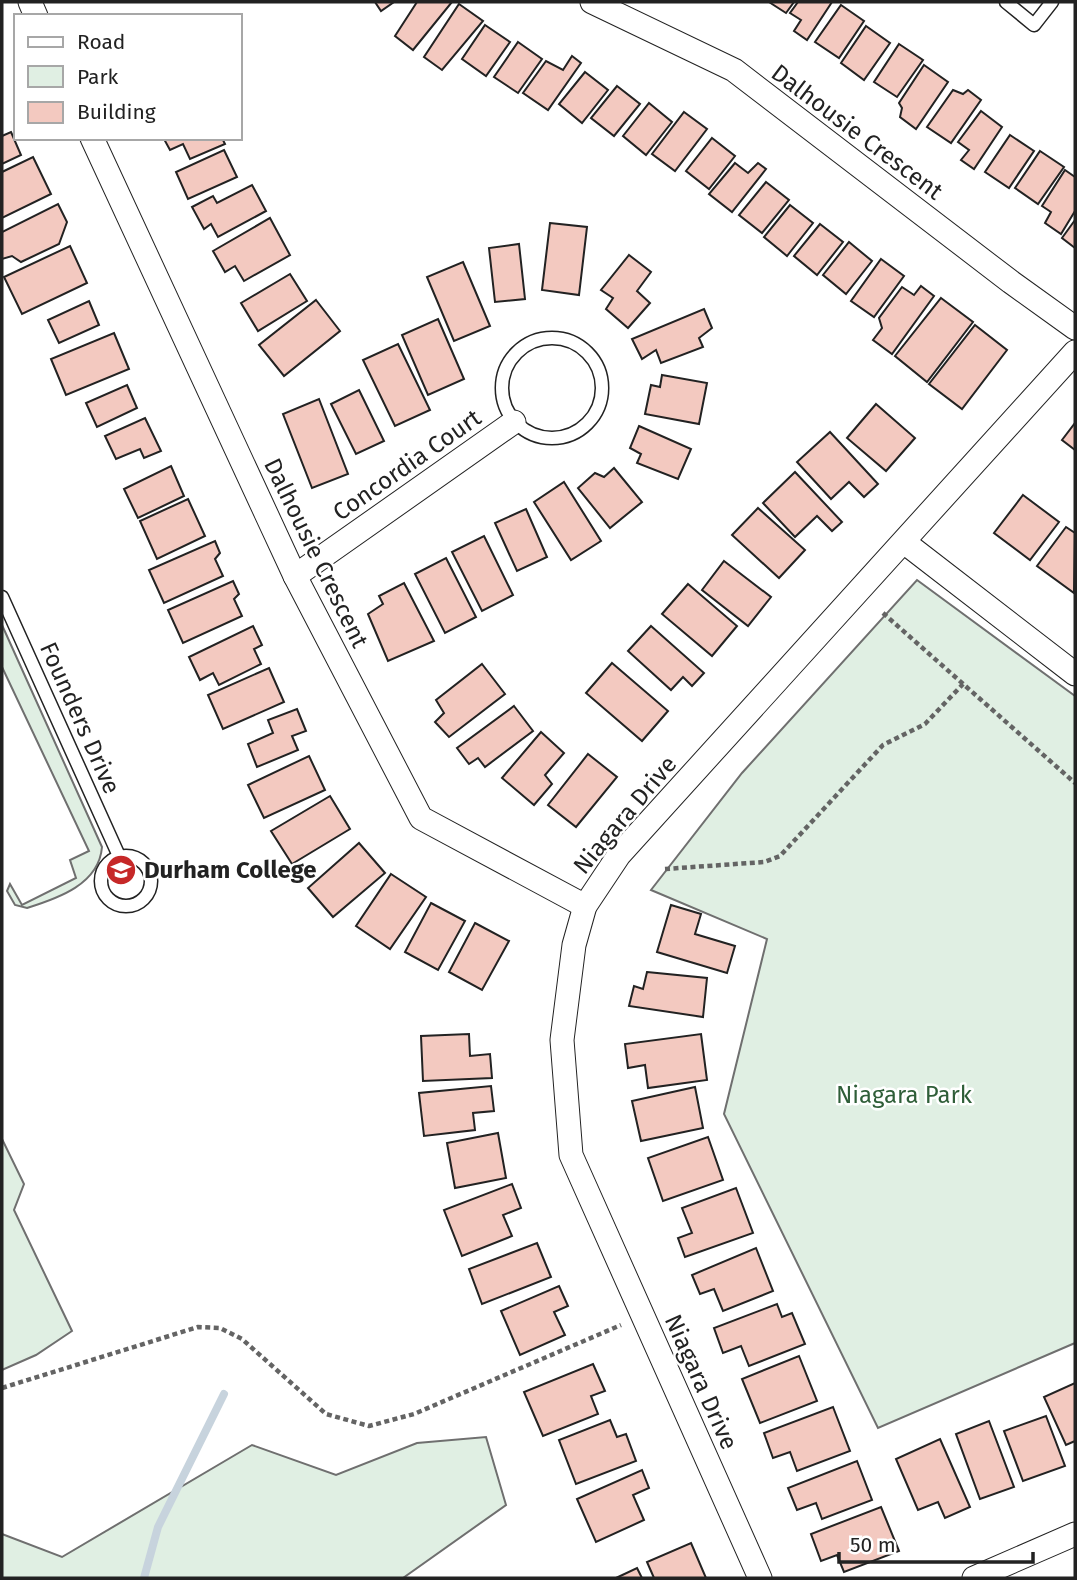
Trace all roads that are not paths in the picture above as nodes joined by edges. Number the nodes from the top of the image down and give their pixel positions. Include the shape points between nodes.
1 (592, 2) edge
2 (1006, 2) edge
3 (1052, 2) edge
4 (93, 140) edge
5 (1075, 328) edge
6 (1075, 352) edge
7 (514, 422) junction
8 (904, 542) junction
9 (295, 576) junction
10 (2, 597) edge
11 (1075, 674) edge
12 (119, 856) junction
13 (585, 906) junction
14 (1075, 1534) edge
15 (760, 1578) edge
16 (974, 1578) edge

1 - 5 street, Dalhousie Crescent via 734,70
2 - 3 lane via 1034,25
4 - 9 street, Dalhousie Crescent
6 - 8 street, Niagara Drive
7 - 7 lane via 504,401 503,377 519,350 549,338 580,346 592,358 602,390 599,407 584,427 561,438 544,438
7 - 9 street, Concordia Court
8 - 11 street
8 - 13 street, Niagara Drive via 619,855
9 - 13 street, Dalhousie Crescent via 421,818
10 - 12 lane, Founders Drive
12 - 12 lane via 141,861 151,878 149,890 130,905 110,900 103,888 104,870
13 - 15 street, Niagara Drive via 573,945 562,1040 571,1155
14 - 16 street

